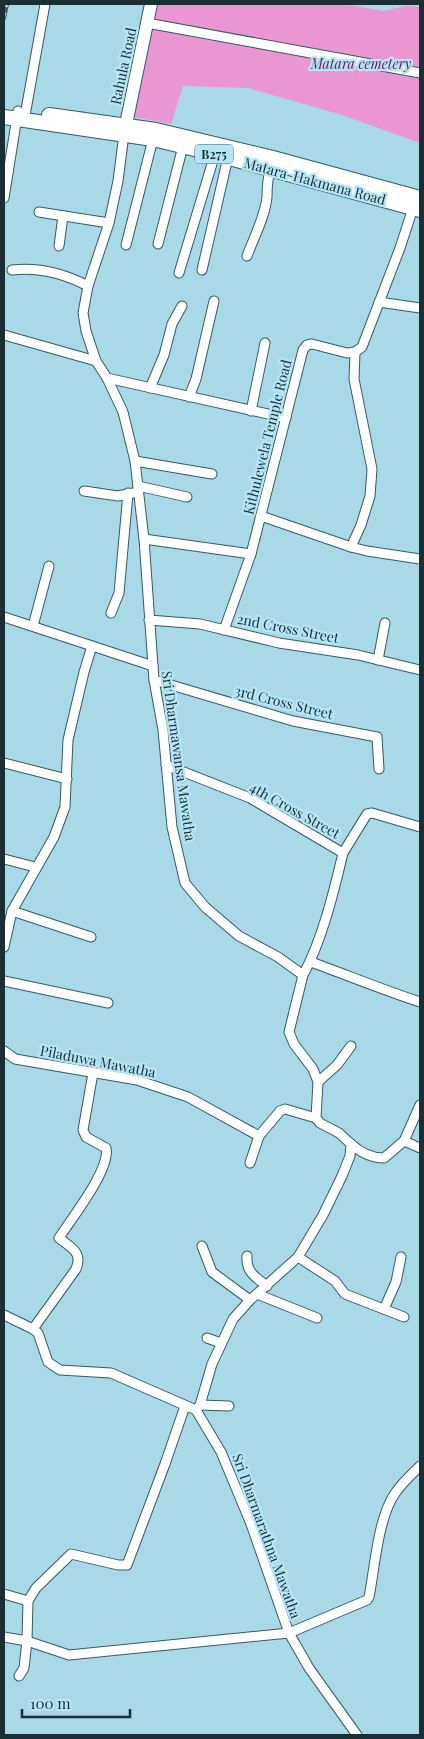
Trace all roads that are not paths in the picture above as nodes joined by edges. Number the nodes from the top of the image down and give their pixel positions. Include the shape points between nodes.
1 (45, 4) edge
2 (151, 4) edge
3 (147, 23) junction
4 (420, 73) edge
5 (4, 107) edge
6 (18, 116) edge
7 (125, 129) junction
8 (153, 139) junction
9 (183, 146) junction
10 (221, 156) junction
11 (272, 163) junction
12 (4, 198) edge
13 (417, 203) edge
14 (39, 212) dead end
15 (63, 216) junction
16 (109, 223) junction
17 (158, 244) dead end
18 (126, 245) dead end
19 (59, 246) dead end
20 (247, 256) dead end
21 (12, 270) dead end
22 (202, 270) dead end
23 (179, 273) dead end
24 (88, 286) junction
25 (214, 301) dead end
26 (379, 302) junction
27 (182, 306) dead end
28 (420, 308) edge
29 (4, 335) edge
30 (265, 343) dead end
31 (355, 352) junction
32 (96, 361) junction
33 (106, 378) junction
34 (150, 388) junction
35 (189, 397) junction
36 (251, 411) junction
37 (286, 418) junction
38 (134, 461) junction
39 (212, 474) dead end
40 (138, 489) junction
41 (84, 491) dead end
42 (128, 493) junction
43 (187, 497) dead end
44 (262, 516) junction
45 (144, 539) junction
46 (351, 547) junction
47 (251, 554) junction
48 (420, 559) edge
49 (49, 566) dead end
50 (111, 613) dead end
51 (4, 617) edge
52 (148, 620) junction
53 (385, 623) dead end
54 (33, 626) junction
55 (224, 630) junction
56 (92, 646) junction
57 (378, 660) junction
58 (153, 666) junction
59 (420, 670) edge
60 (154, 680) junction
61 (4, 763) edge
62 (166, 765) junction
63 (379, 769) dead end
64 (67, 779) junction
65 (420, 827) edge
66 (344, 853) junction
67 (4, 859) edge
68 (36, 867) junction
69 (12, 911) junction
70 (6, 926) edge
71 (91, 937) dead end
72 (4, 947) edge
73 (310, 962) junction
74 (303, 975) junction
75 (4, 981) edge
76 (420, 1002) edge
77 (108, 1003) dead end
78 (351, 1046) dead end
79 (4, 1051) edge
80 (93, 1074) junction
81 (318, 1082) junction
82 (420, 1105) edge
83 (316, 1118) junction
84 (259, 1136) junction
85 (404, 1141) junction
86 (351, 1144) junction
87 (420, 1148) edge
88 (250, 1163) dead end
89 (202, 1246) dead end
90 (247, 1256) dead end
91 (298, 1257) junction
92 (401, 1257) dead end
93 (266, 1286) junction
94 (253, 1297) junction
95 (384, 1309) junction
96 (4, 1315) edge
97 (404, 1317) dead end
98 (317, 1318) dead end
99 (33, 1329) junction
100 (207, 1338) dead end
101 (222, 1343) junction
102 (184, 1406) junction
103 (229, 1406) dead end
104 (198, 1408) junction
105 (420, 1466) edge
106 (4, 1594) edge
107 (28, 1601) junction
108 (289, 1632) junction
109 (4, 1637) edge
110 (27, 1641) junction
111 (19, 1676) dead end
112 (357, 1735) edge

1 - 6 street
2 - 3 main road, Rahula Road
3 - 4 street
3 - 7 main road, Rahula Road
5 - 6 main road, Matara-Hakmana Road / B275
6 - 7 main road, Matara-Hakmana Road / B275
6 - 12 street
7 - 8 main road, Matara-Hakmana Road / B275
7 - 11 main road, Matara-Hakmana Road / B275 via 156,130
7 - 16 street, Sri Dharmawansa Mawatha
8 - 9 main road, Matara-Hakmana Road / B275
8 - 18 street
9 - 10 main road, Matara-Hakmana Road / B275
9 - 17 street
10 - 11 main road, Matara-Hakmana Road / B275
10 - 22 street
10 - 23 street
11 - 13 main road, Matara-Hakmana Road / B275
11 - 20 street via 267,197
13 - 26 street
14 - 15 street
15 - 16 street
15 - 19 street
16 - 24 street, Sri Dharmawansa Mawatha
21 - 24 street via 69,276
24 - 32 street, Sri Dharmawansa Mawatha via 83,314
25 - 35 street
26 - 28 street
26 - 31 street via 362,347
27 - 34 street via 172,324 164,355
29 - 32 street
30 - 36 street
31 - 37 street, Kithulewela Temple Road via 307,345
31 - 46 street via 354,379 372,469 370,496
32 - 33 street, Sri Dharmawansa Mawatha
33 - 34 street
33 - 38 street, Sri Dharmawansa Mawatha via 123,412
34 - 35 street
35 - 36 street
36 - 37 street
37 - 44 street, Kithulewela Temple Road
38 - 39 street
38 - 40 street, Sri Dharmawansa Mawatha
40 - 42 street
40 - 43 street
40 - 45 street, Sri Dharmawansa Mawatha
41 - 42 street via 118,496
42 - 50 street via 119,593
44 - 46 street
44 - 47 street, Kithulewela Temple Road
45 - 47 street
45 - 52 street, Sri Dharmawansa Mawatha
46 - 48 street
47 - 55 street, Kithulewela Temple Road
49 - 54 street
51 - 54 street
52 - 55 street, 2nd Cross Street via 200,624
52 - 58 street, Sri Dharmawansa Mawatha
53 - 57 street
54 - 56 street
55 - 57 street, 2nd Cross Street
56 - 58 street
56 - 64 street via 68,740
57 - 59 street, 2nd Cross Street
58 - 60 street, Sri Dharmawansa Mawatha
60 - 62 street, Sri Dharmawansa Mawatha
60 - 63 street, 3rd Cross Street via 293,721 377,737
61 - 64 street
62 - 66 street, 4th Cross Street via 250,798
62 - 74 street, Sri Dharmawansa Mawatha via 172,827 185,883 205,907 239,936
64 - 68 street via 65,807 54,837
65 - 66 street, 4th Cross Street via 367,814
66 - 73 street
67 - 68 street
68 - 69 street
69 - 70 street
69 - 71 street
70 - 72 street
73 - 74 street
73 - 76 street
74 - 81 street via 289,1032
75 - 77 street
78 - 81 street via 337,1065
79 - 80 street, Piladuwa Mawatha via 16,1059
80 - 84 street, Piladuwa Mawatha via 137,1080 188,1097
80 - 99 street via 83,1130 86,1137 106,1148 107,1153 100,1176 59,1238 78,1255 76,1269
81 - 83 street
82 - 85 street
83 - 84 street via 280,1111
83 - 86 street
84 - 88 street
85 - 86 street via 384,1158 376,1158
85 - 87 street
86 - 91 street via 342,1176
89 - 94 street via 212,1272
90 - 93 street via 246,1265
91 - 93 street
91 - 95 street via 336,1281 345,1294
92 - 95 street via 396,1282
93 - 94 street
94 - 98 street
94 - 101 street via 233,1319
95 - 97 street
96 - 99 street
99 - 102 street via 38,1333 48,1362 60,1370 111,1373
100 - 101 street
101 - 104 street
102 - 104 street
102 - 107 street via 127,1564 118,1565 71,1554 36,1588
103 - 104 street
104 - 108 street, Sri Dharmarathna Mawatha via 222,1452
105 - 108 street via 395,1492 382,1523 367,1600
106 - 107 street
107 - 110 street
108 - 110 street via 69,1655
108 - 112 street, Sri Dharmarathna Mawatha via 309,1668
109 - 110 street
110 - 111 street via 24,1668

